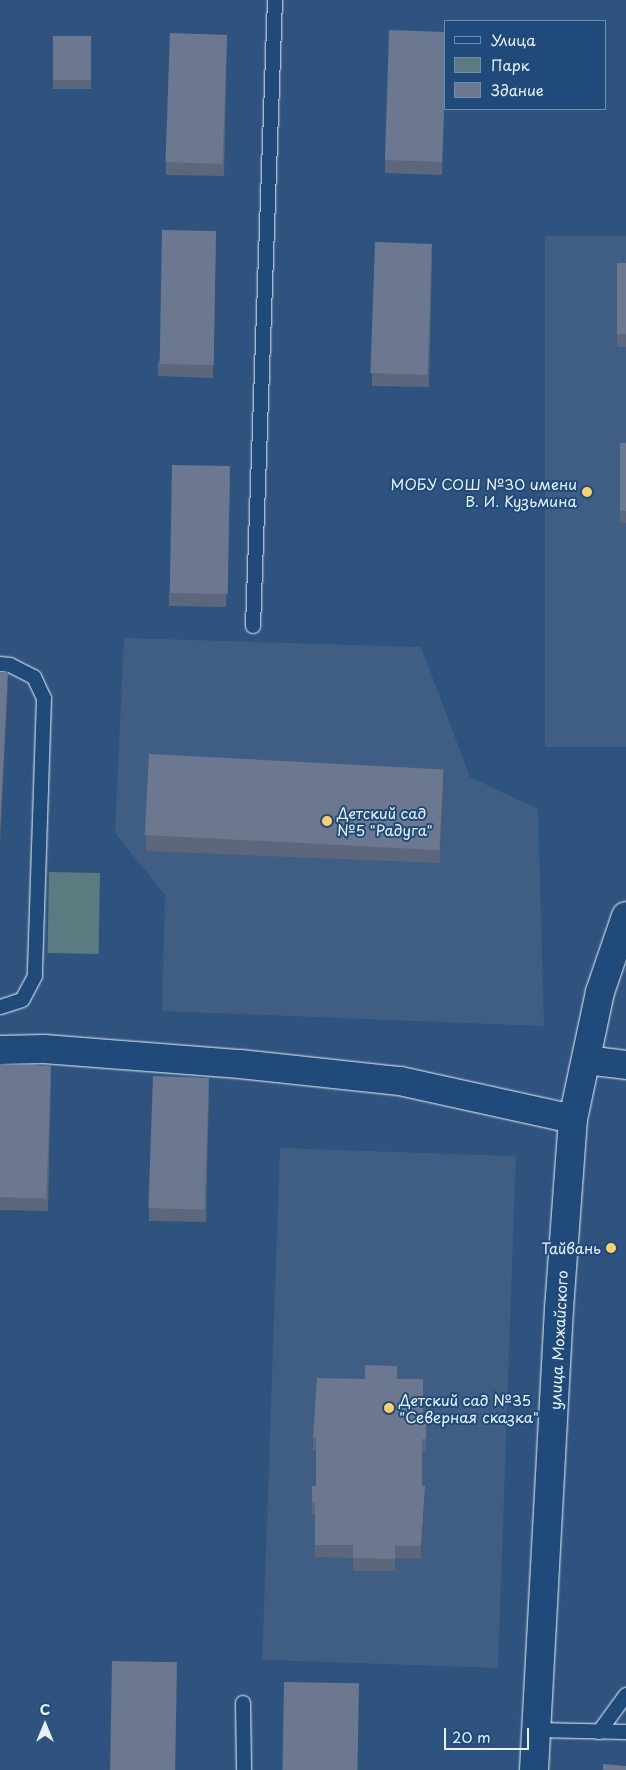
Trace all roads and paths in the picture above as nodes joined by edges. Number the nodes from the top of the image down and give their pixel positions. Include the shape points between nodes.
1 (275, 0) edge
2 (253, 626) dead end
3 (0, 664) edge
4 (626, 916) edge
5 (0, 1007) edge
6 (0, 1050) edge
7 (586, 1060) junction
8 (626, 1065) edge
9 (573, 1119) junction
10 (626, 1695) edge
11 (243, 1703) dead end
12 (536, 1730) junction
13 (599, 1732) junction
14 (626, 1732) edge
15 (244, 1770) edge
16 (534, 1770) edge

1 - 2 lane
3 - 5 lane via 10,665 34,677 44,698 35,976 22,1000
4 - 7 street, улица Можайского via 600,992
6 - 9 street via 44,1049 201,1061 400,1081
7 - 8 street
7 - 9 street, улица Можайского
9 - 12 street, улица Можайского
10 - 13 lane
11 - 15 lane
12 - 13 lane
12 - 16 street, улица Можайского
13 - 14 lane

